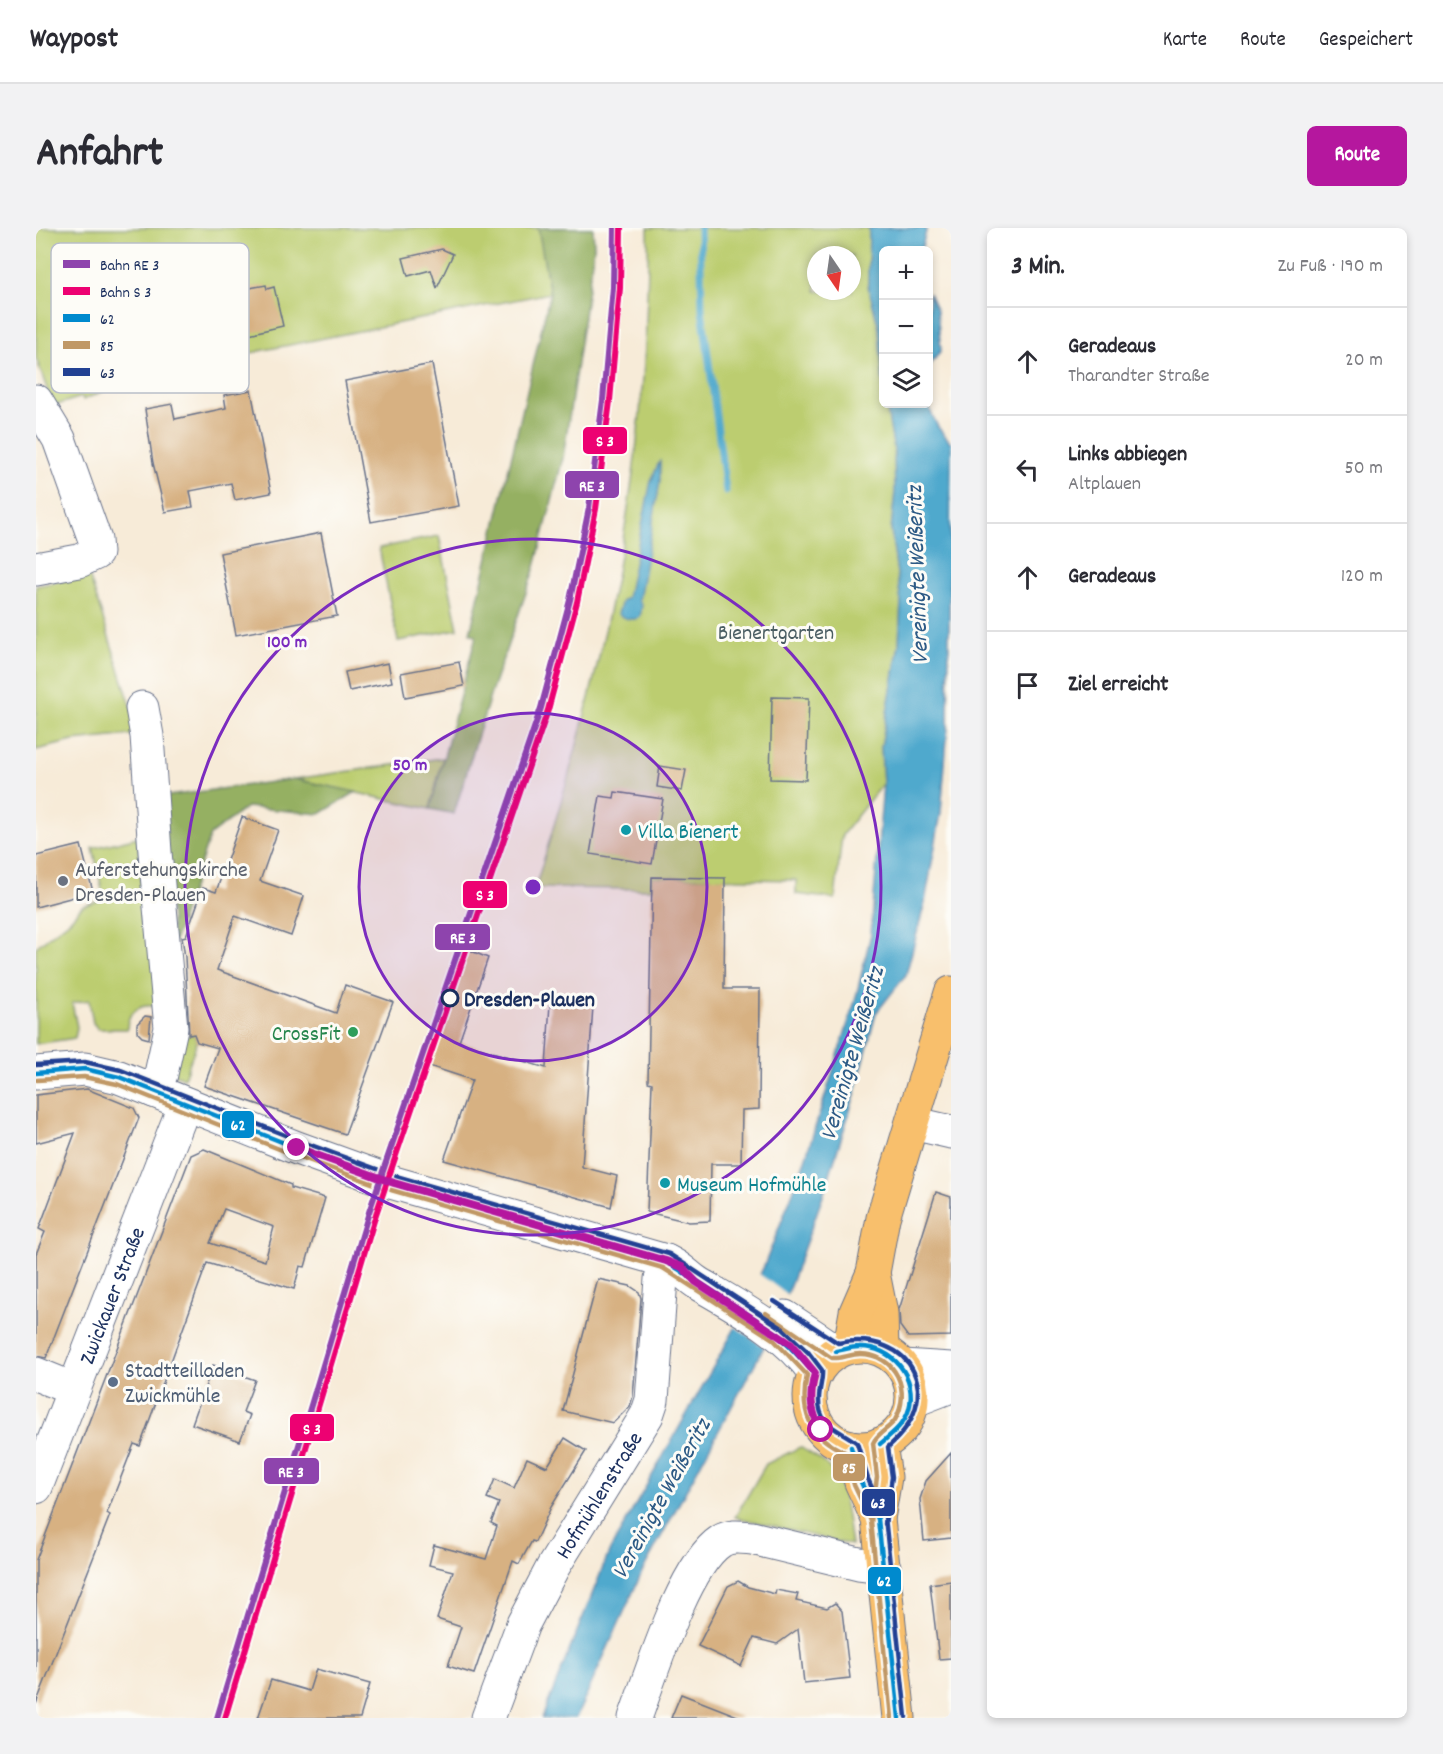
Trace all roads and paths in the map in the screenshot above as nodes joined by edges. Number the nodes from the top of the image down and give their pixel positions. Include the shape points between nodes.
1 (36, 401) edge
2 (36, 569) edge
3 (142, 708) dead end
4 (951, 993) edge
5 (36, 1073) edge
6 (154, 1091) junction
7 (185, 1104) junction
8 (912, 1123) junction
9 (951, 1132) edge
10 (674, 1264) junction
11 (843, 1354) junction
12 (951, 1369) edge
13 (36, 1374) edge
14 (951, 1386) edge
15 (74, 1389) junction
16 (912, 1401) junction
17 (866, 1446) junction
18 (36, 1487) edge
19 (871, 1566) junction
20 (488, 1718) edge
21 (634, 1718) edge
22 (899, 1718) edge

1 - 2 street via 59,439 95,540 96,553 80,561
3 - 6 street via 171,1028
4 - 8 main road
5 - 6 street via 85,1069
6 - 7 street
7 - 10 street via 394,1183
7 - 15 street, Zwickauer Straße
8 - 9 street
8 - 11 main road via 883,1218 873,1273
10 - 11 street via 708,1264 726,1287
10 - 20 street, Hofmühlenstraße via 661,1279 652,1400 647,1415 553,1567 523,1624
11 - 12 street
11 - 16 main road via 911,1384
11 - 17 main road via 809,1394 813,1416 834,1441
13 - 15 street
14 - 16 street
15 - 18 street, Zwickauer Straße
16 - 17 main road via 907,1420 896,1435
17 - 19 main road via 861,1482 878,1519
19 - 21 street via 752,1538 734,1536 723,1540 709,1551 685,1592
19 - 22 main road

